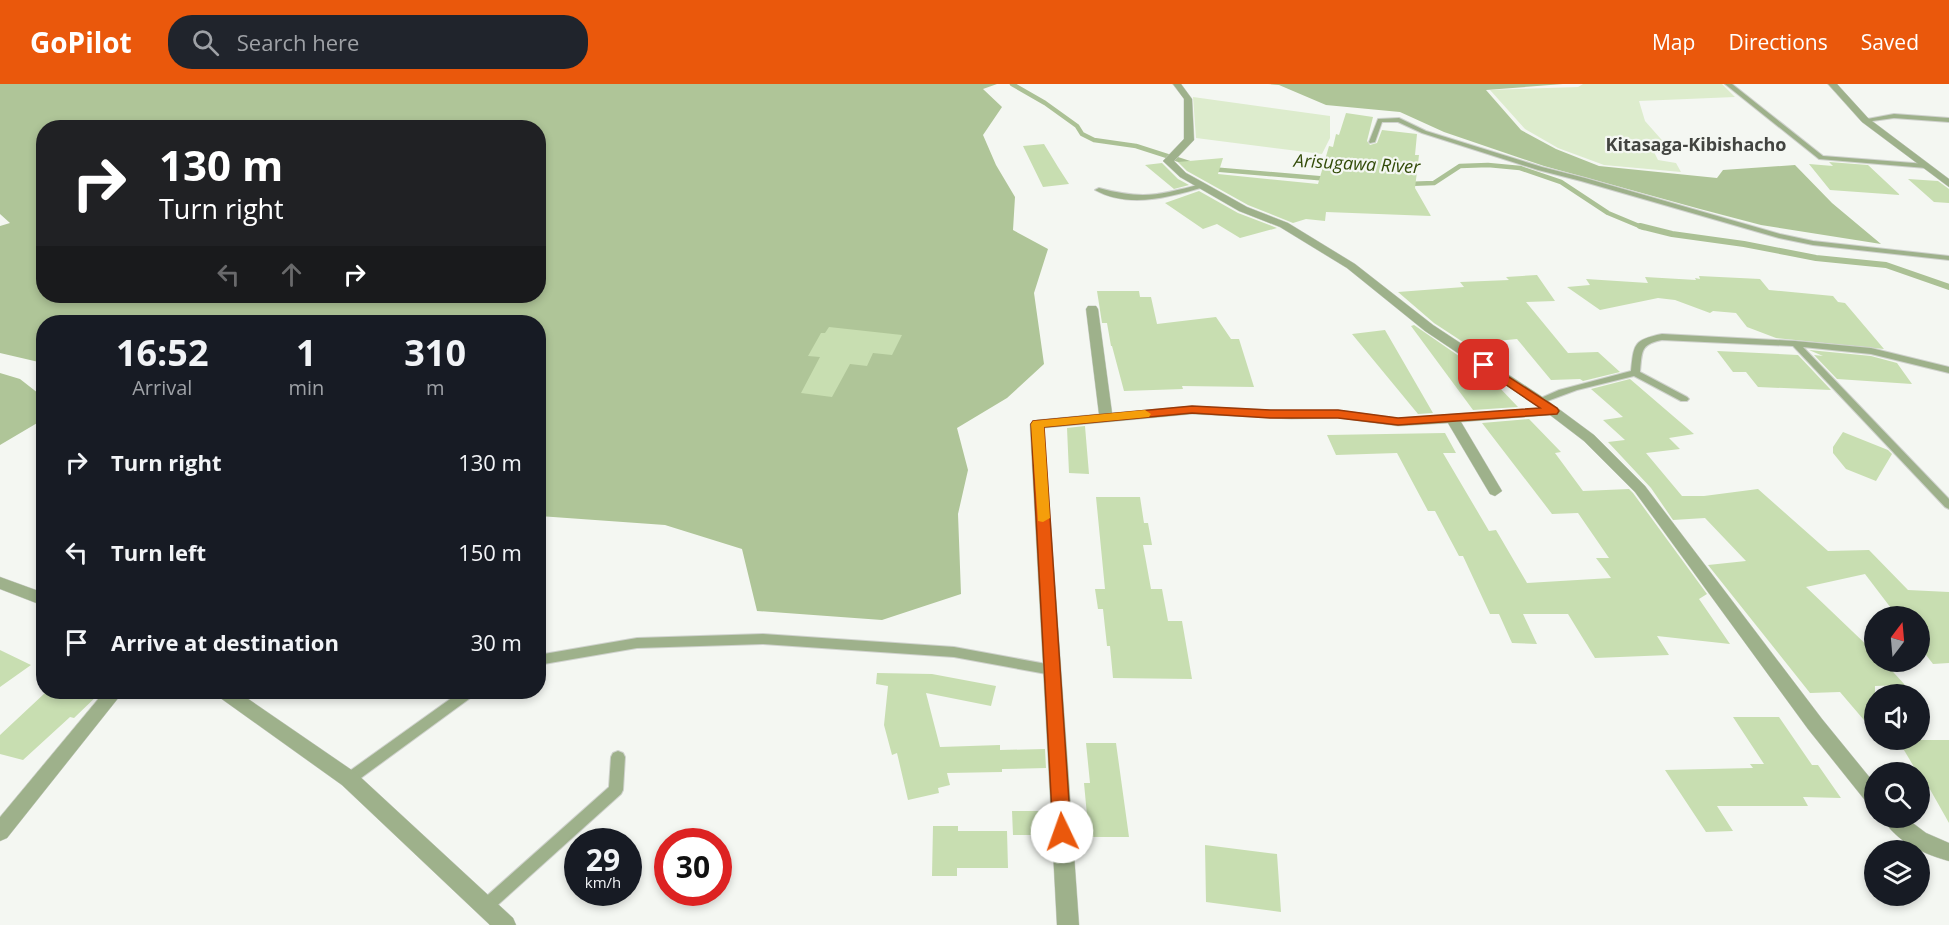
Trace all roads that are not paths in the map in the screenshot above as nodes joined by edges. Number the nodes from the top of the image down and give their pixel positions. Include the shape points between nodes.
1 (1178, 84) edge
2 (1728, 84) edge
3 (1832, 84) edge
4 (1865, 120) junction
5 (1949, 120) edge
6 (1372, 142) dead end
7 (1926, 166) junction
8 (1949, 184) edge
9 (1202, 186) junction
10 (1099, 190) dead end
11 (1949, 258) edge
12 (1092, 309) dead end
13 (1795, 344) junction
14 (1949, 369) edge
15 (1635, 373) junction
16 (1684, 399) dead end
17 (1539, 401) junction
18 (1553, 411) junction
19 (1106, 417) junction
20 (1452, 418) junction
21 (1495, 491) dead end
22 (1949, 505) edge
23 (0, 583) edge
24 (36, 597) edge
25 (546, 659) edge
26 (1052, 670) junction
27 (108, 699) edge
28 (235, 699) edge
29 (459, 699) edge
30 (618, 757) dead end
31 (349, 779) junction
32 (1864, 784) edge
33 (1903, 828) edge
34 (0, 832) edge
35 (1949, 852) edge
36 (486, 906) junction
37 (505, 925) edge
38 (1068, 925) edge

1 - 9 street via 1188,99 1189,141 1172,158 1183,175
2 - 7 lane via 1821,158
3 - 4 street
4 - 5 lane via 1894,116
4 - 7 street
6 - 11 lane via 1380,120 1399,120 1424,132 1540,169 1779,236
7 - 8 street
9 - 10 lane via 1150,199 1128,199
9 - 17 street via 1243,209 1284,225 1351,266 1429,328
12 - 19 street
13 - 14 lane via 1871,351
13 - 15 lane via 1662,337 1646,340 1638,350
13 - 22 lane
15 - 16 lane
15 - 17 lane via 1559,391
17 - 18 street
18 - 20 street
18 - 32 street via 1589,438 1640,489
19 - 20 street via 1192,410 1338,414 1398,422
19 - 26 street via 1037,424
20 - 21 street
23 - 24 street
25 - 26 lane via 637,643 763,639 954,652
26 - 38 street
27 - 34 street
28 - 31 street
29 - 31 lane
30 - 36 lane via 616,790
31 - 36 street
33 - 35 street
36 - 37 street

